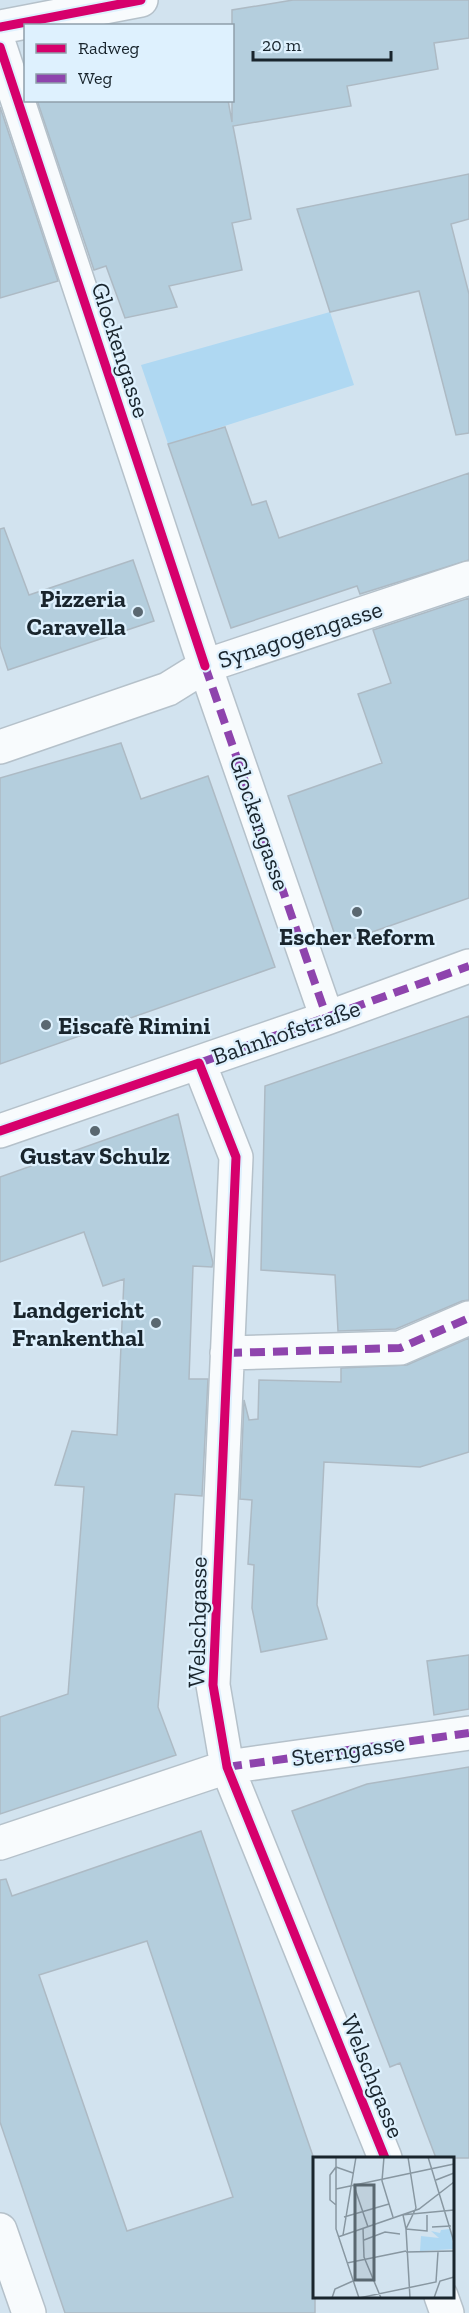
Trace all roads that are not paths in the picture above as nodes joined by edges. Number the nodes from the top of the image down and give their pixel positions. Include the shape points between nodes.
1 (141, 0) edge
2 (0, 27) edge
3 (0, 47) edge
4 (469, 578) edge
5 (205, 666) junction
6 (0, 747) edge
7 (469, 966) edge
8 (327, 1018) junction
9 (199, 1063) junction
10 (0, 1131) edge
11 (469, 1317) edge
12 (226, 1353) junction
13 (469, 1733) edge
14 (227, 1767) junction
15 (0, 1843) edge
16 (385, 2157) edge
17 (0, 2230) edge
18 (442, 2298) edge
19 (29, 2313) edge
20 (447, 2313) edge

1 - 2 street
3 - 5 street, Glockengasse
4 - 5 street, Synagogengasse
5 - 6 street, Synagogengasse via 168,689
5 - 8 street, Glockengasse
7 - 8 street, Bahnhofstraße
8 - 9 street, Bahnhofstraße
9 - 10 street, Bahnhofstraße
9 - 12 street, Welschgasse via 236,1157
11 - 12 street via 400,1348
12 - 14 street, Welschgasse via 213,1685
13 - 14 street, Sterngasse
14 - 15 street, Sterngasse
14 - 16 street, Welschgasse
17 - 19 street
18 - 20 street

